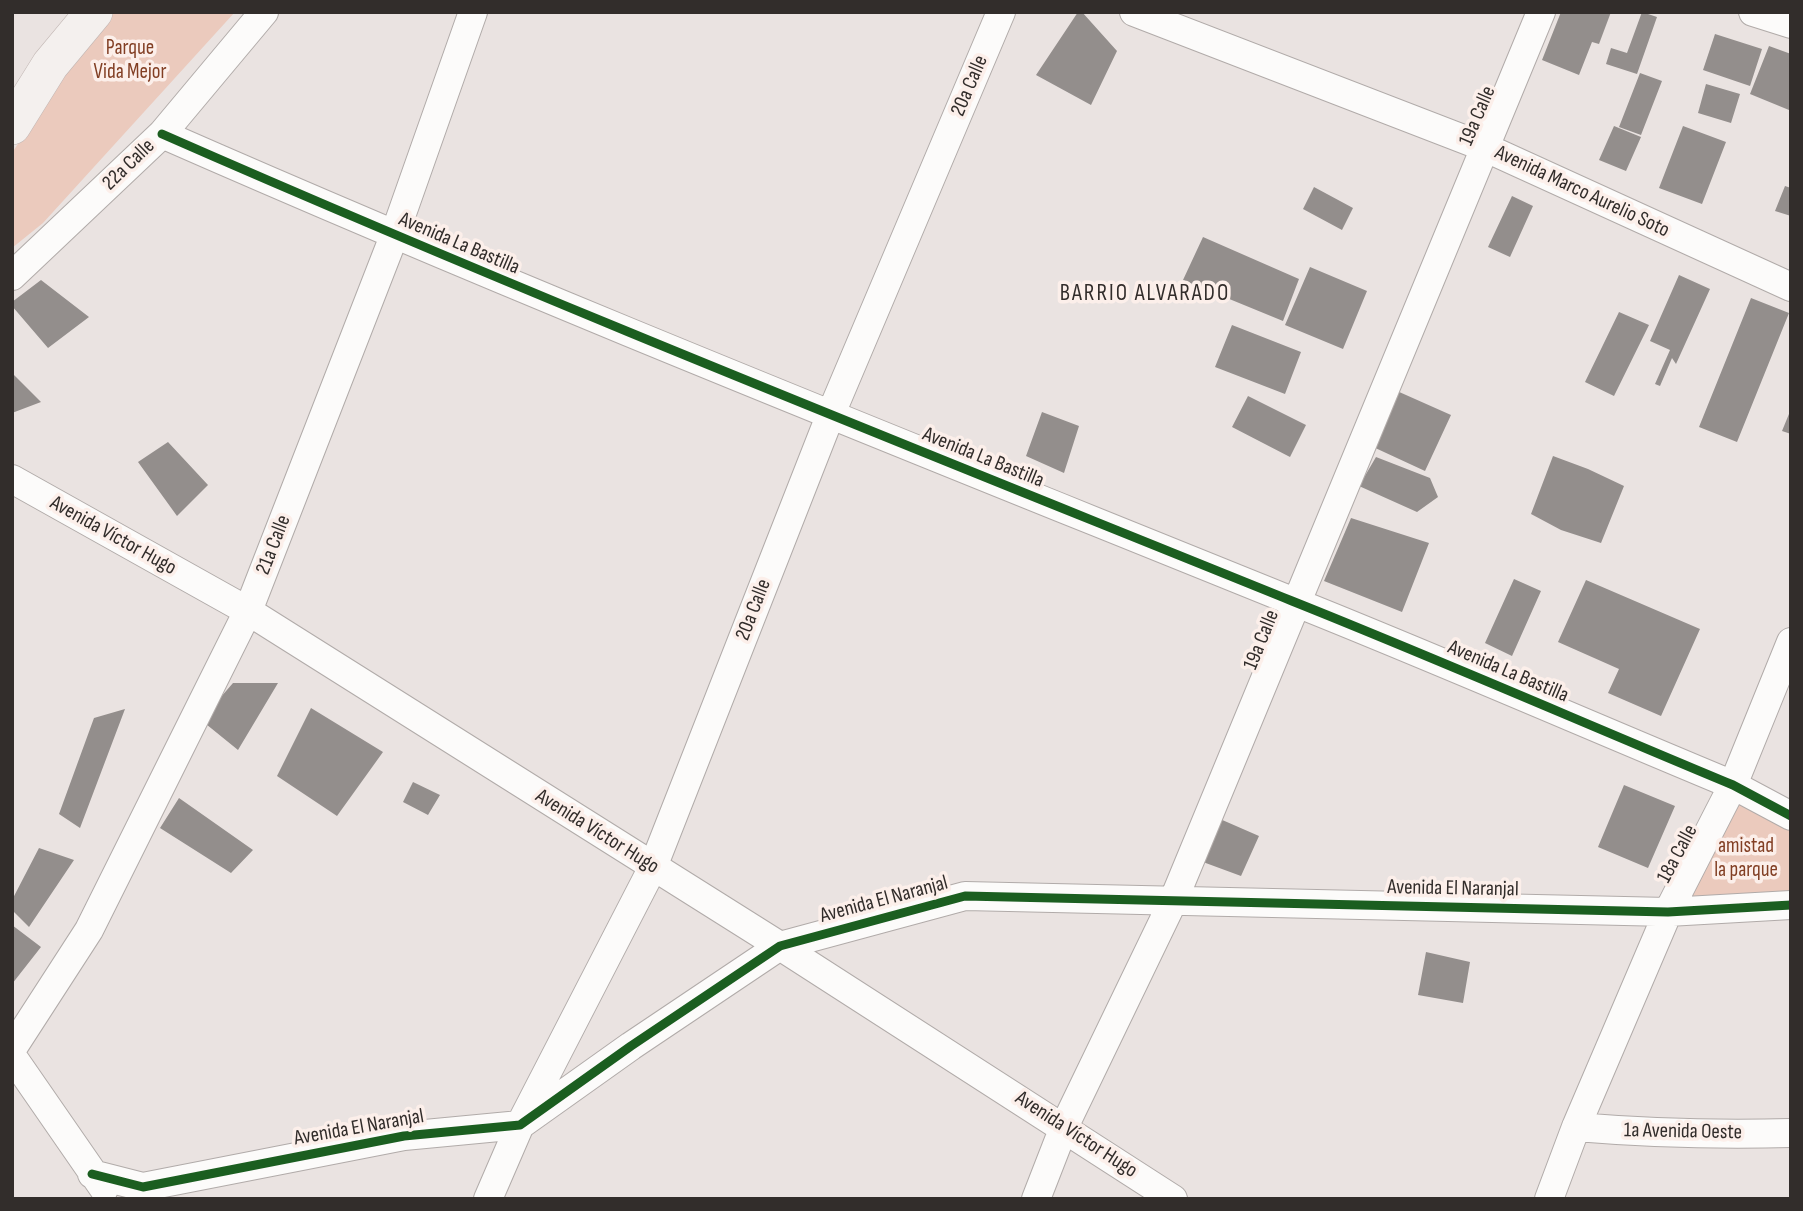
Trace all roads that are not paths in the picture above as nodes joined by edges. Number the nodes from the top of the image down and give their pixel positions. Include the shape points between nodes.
1 (94, 12) edge
2 (264, 12) edge
3 (473, 12) edge
4 (1001, 12) edge
5 (1134, 12) edge
6 (1541, 12) edge
7 (1753, 12) edge
8 (1791, 24) edge
9 (12, 126) edge
10 (162, 134) junction
11 (1484, 147) junction
12 (394, 236) junction
13 (12, 276) edge
14 (1791, 287) edge
15 (830, 416) junction
16 (12, 479) edge
17 (1296, 603) junction
18 (248, 611) junction
19 (1791, 642) edge
20 (1734, 785) junction
21 (1791, 816) edge
22 (653, 867) junction
23 (1174, 899) junction
24 (1791, 905) edge
25 (1668, 912) junction
26 (780, 946) junction
27 (12, 1049) edge
28 (12, 1056) edge
29 (520, 1125) junction
30 (1064, 1127) junction
31 (1576, 1127) junction
32 (1791, 1133) edge
33 (92, 1174) junction
34 (112, 1199) edge
35 (488, 1199) edge
36 (1036, 1199) edge
37 (1172, 1199) edge
38 (1549, 1199) edge

1 - 9 main road via 50,65
2 - 10 street, 22a Calle
3 - 12 street, 21a Calle
4 - 15 street, 20a Calle
5 - 11 street, Avenida Marco Aurelio Soto
6 - 11 street, 19a Calle
7 - 8 street
10 - 12 street, Avenida La Bastilla
10 - 13 street, 22a Calle
11 - 14 street, Avenida Marco Aurelio Soto
11 - 17 street, 19a Calle
12 - 15 street, Avenida La Bastilla
12 - 18 street, 21a Calle
15 - 17 street, Avenida La Bastilla
15 - 22 street, 20a Calle
16 - 18 street, Avenida Víctor Hugo
17 - 20 street, Avenida La Bastilla
17 - 23 street, 19a Calle
18 - 22 street, Avenida Víctor Hugo
18 - 27 street, 21a Calle via 89,930
19 - 20 street, 18a Calle
20 - 21 street, Avenida La Bastilla
20 - 25 street, 18a Calle
22 - 26 street, Avenida Víctor Hugo
22 - 29 street, 20a Calle
23 - 25 street, Avenida El Naranjal
23 - 26 street, Avenida El Naranjal via 965,896
23 - 30 street, 19a Calle
24 - 25 street, Avenida El Naranjal
25 - 31 street, 18a Calle
26 - 29 street, Avenida El Naranjal
26 - 30 street, Avenida Víctor Hugo
28 - 33 street
29 - 33 street, Avenida El Naranjal via 404,1136 143,1187
29 - 35 street, 20a Calle
30 - 36 street, 19a Calle
30 - 37 street, Avenida Víctor Hugo
31 - 32 street, 1a Avenida Oeste via 1641,1133
31 - 38 street, 18a Calle
33 - 34 street

